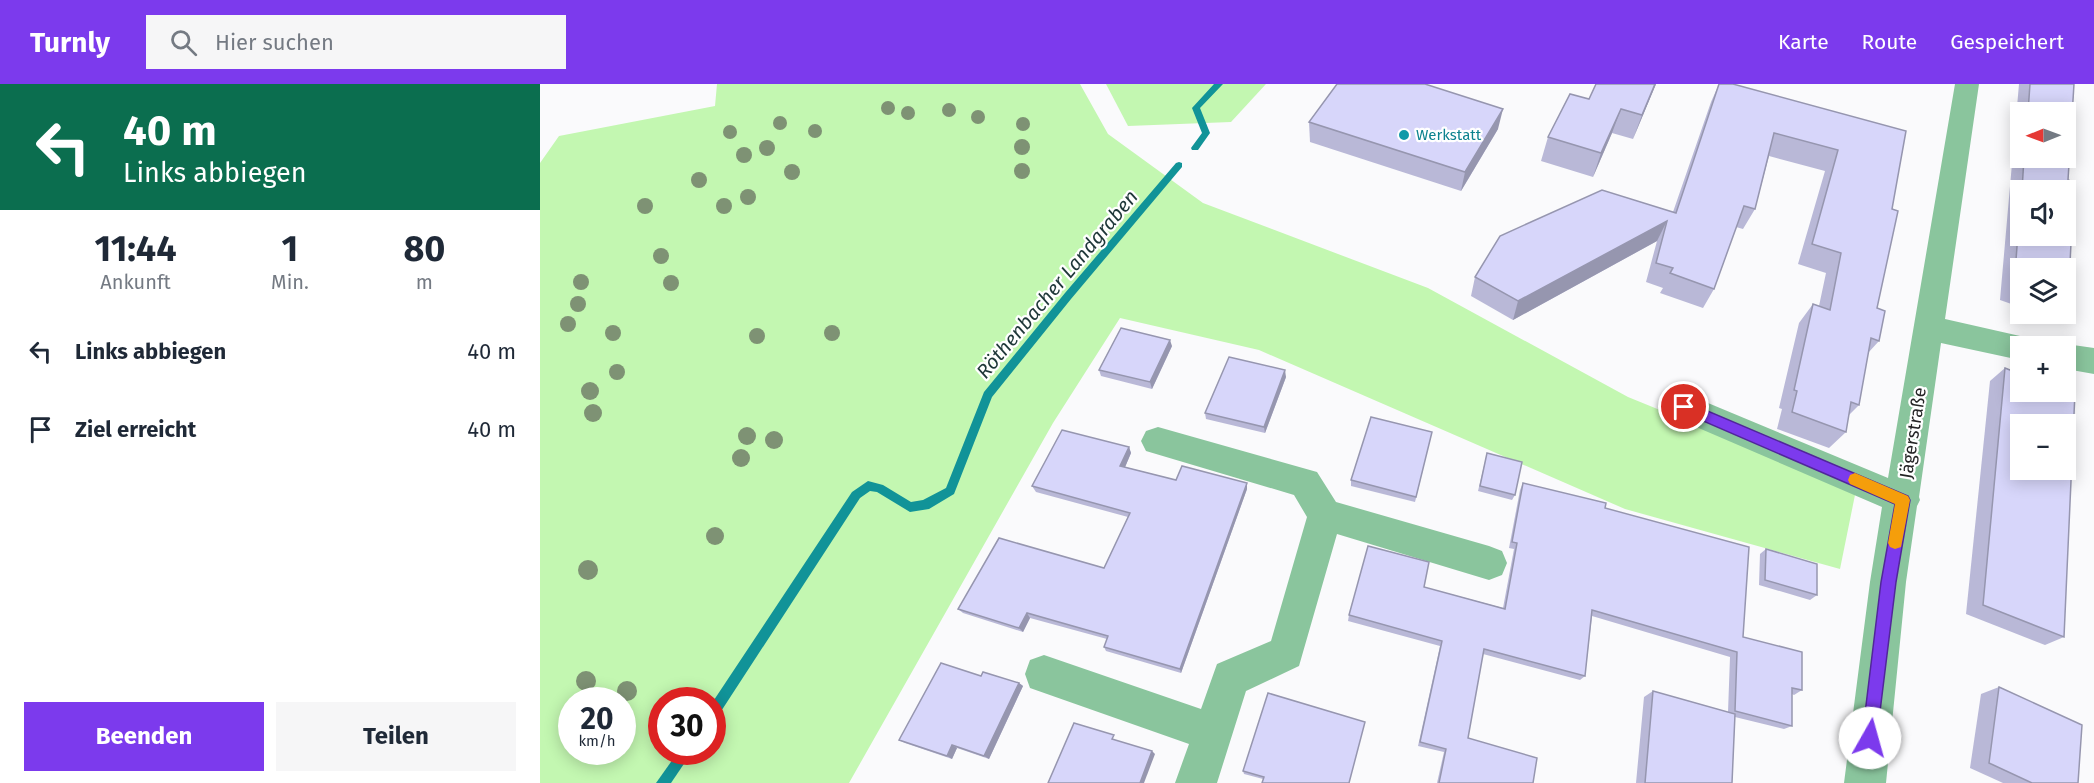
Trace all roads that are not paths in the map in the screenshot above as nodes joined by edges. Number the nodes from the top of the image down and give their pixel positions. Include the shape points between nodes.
1 (1967, 84) edge
2 (1929, 328) junction
3 (2010, 346) edge
4 (2076, 358) edge
5 (2094, 361) edge
6 (1684, 407) dead end
7 (1158, 441) dead end
8 (1903, 500) junction
9 (1325, 515) junction
10 (1489, 563) dead end
11 (1044, 674) dead end
12 (1211, 732) junction
13 (1196, 783) edge
14 (1865, 783) edge

1 - 2 street, Jägerstraße
2 - 3 street
2 - 8 street, Jägerstraße
4 - 5 street
6 - 8 street
7 - 9 street via 1305,483
8 - 14 street, Jägerstraße via 1888,582
9 - 10 street
9 - 12 street via 1286,653 1231,678
11 - 12 street
12 - 13 street

